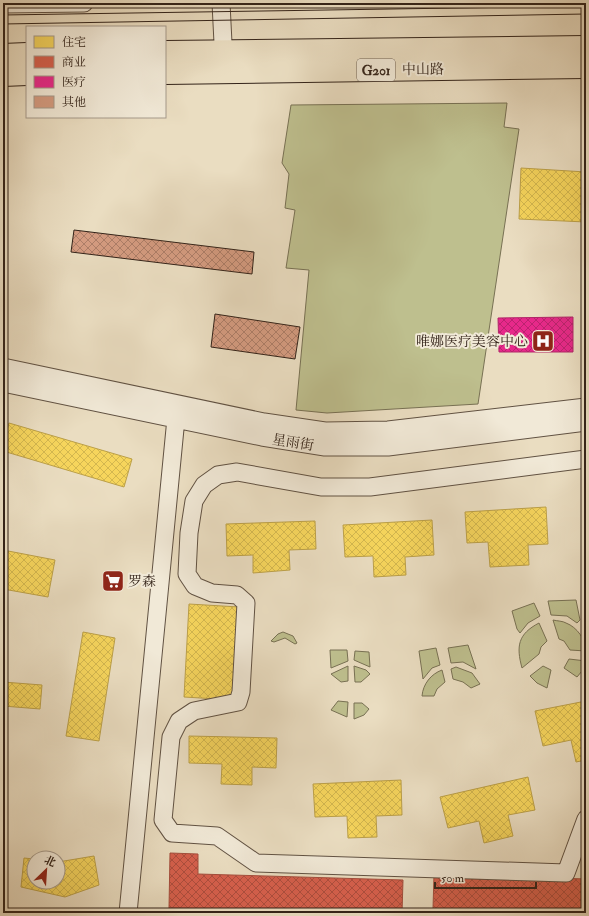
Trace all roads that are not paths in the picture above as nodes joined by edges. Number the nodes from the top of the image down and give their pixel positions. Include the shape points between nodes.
1 (84, 3) edge
2 (221, 3) edge
3 (3, 4) edge
4 (586, 47) edge
5 (166, 52) edge
6 (3, 54) edge
7 (26, 54) edge
8 (224, 62) junction
9 (586, 67) edge
10 (166, 72) edge
11 (26, 74) edge
12 (3, 75) edge
13 (3, 367) edge
14 (3, 383) edge
15 (586, 407) edge
16 (177, 411) junction
17 (586, 422) edge
18 (586, 459) edge
19 (164, 546) junction
20 (188, 547) junction
21 (586, 819) edge
22 (128, 913) edge

1 - 3 street
2 - 8 street
4 - 8 highway, 中山路 / G201
5 - 8 highway, 中山路 / G201
6 - 7 highway
8 - 9 highway, 中山路 / G201
8 - 10 highway, 中山路 / G201
11 - 12 highway
13 - 16 street, 星雨街
14 - 16 street, 星雨街
15 - 16 street, 星雨街 via 356,432 325,431
16 - 17 street, 星雨街 via 293,443 356,448 388,447
16 - 19 street
18 - 20 street via 370,487 320,487 237,472 218,475 204,485 194,501
19 - 20 street
19 - 22 street
20 - 21 street via 187,574 195,586 212,593 237,595 246,603 243,662 238,702 194,711 179,721 171,737 163,820 172,833 217,836 256,863 566,872

